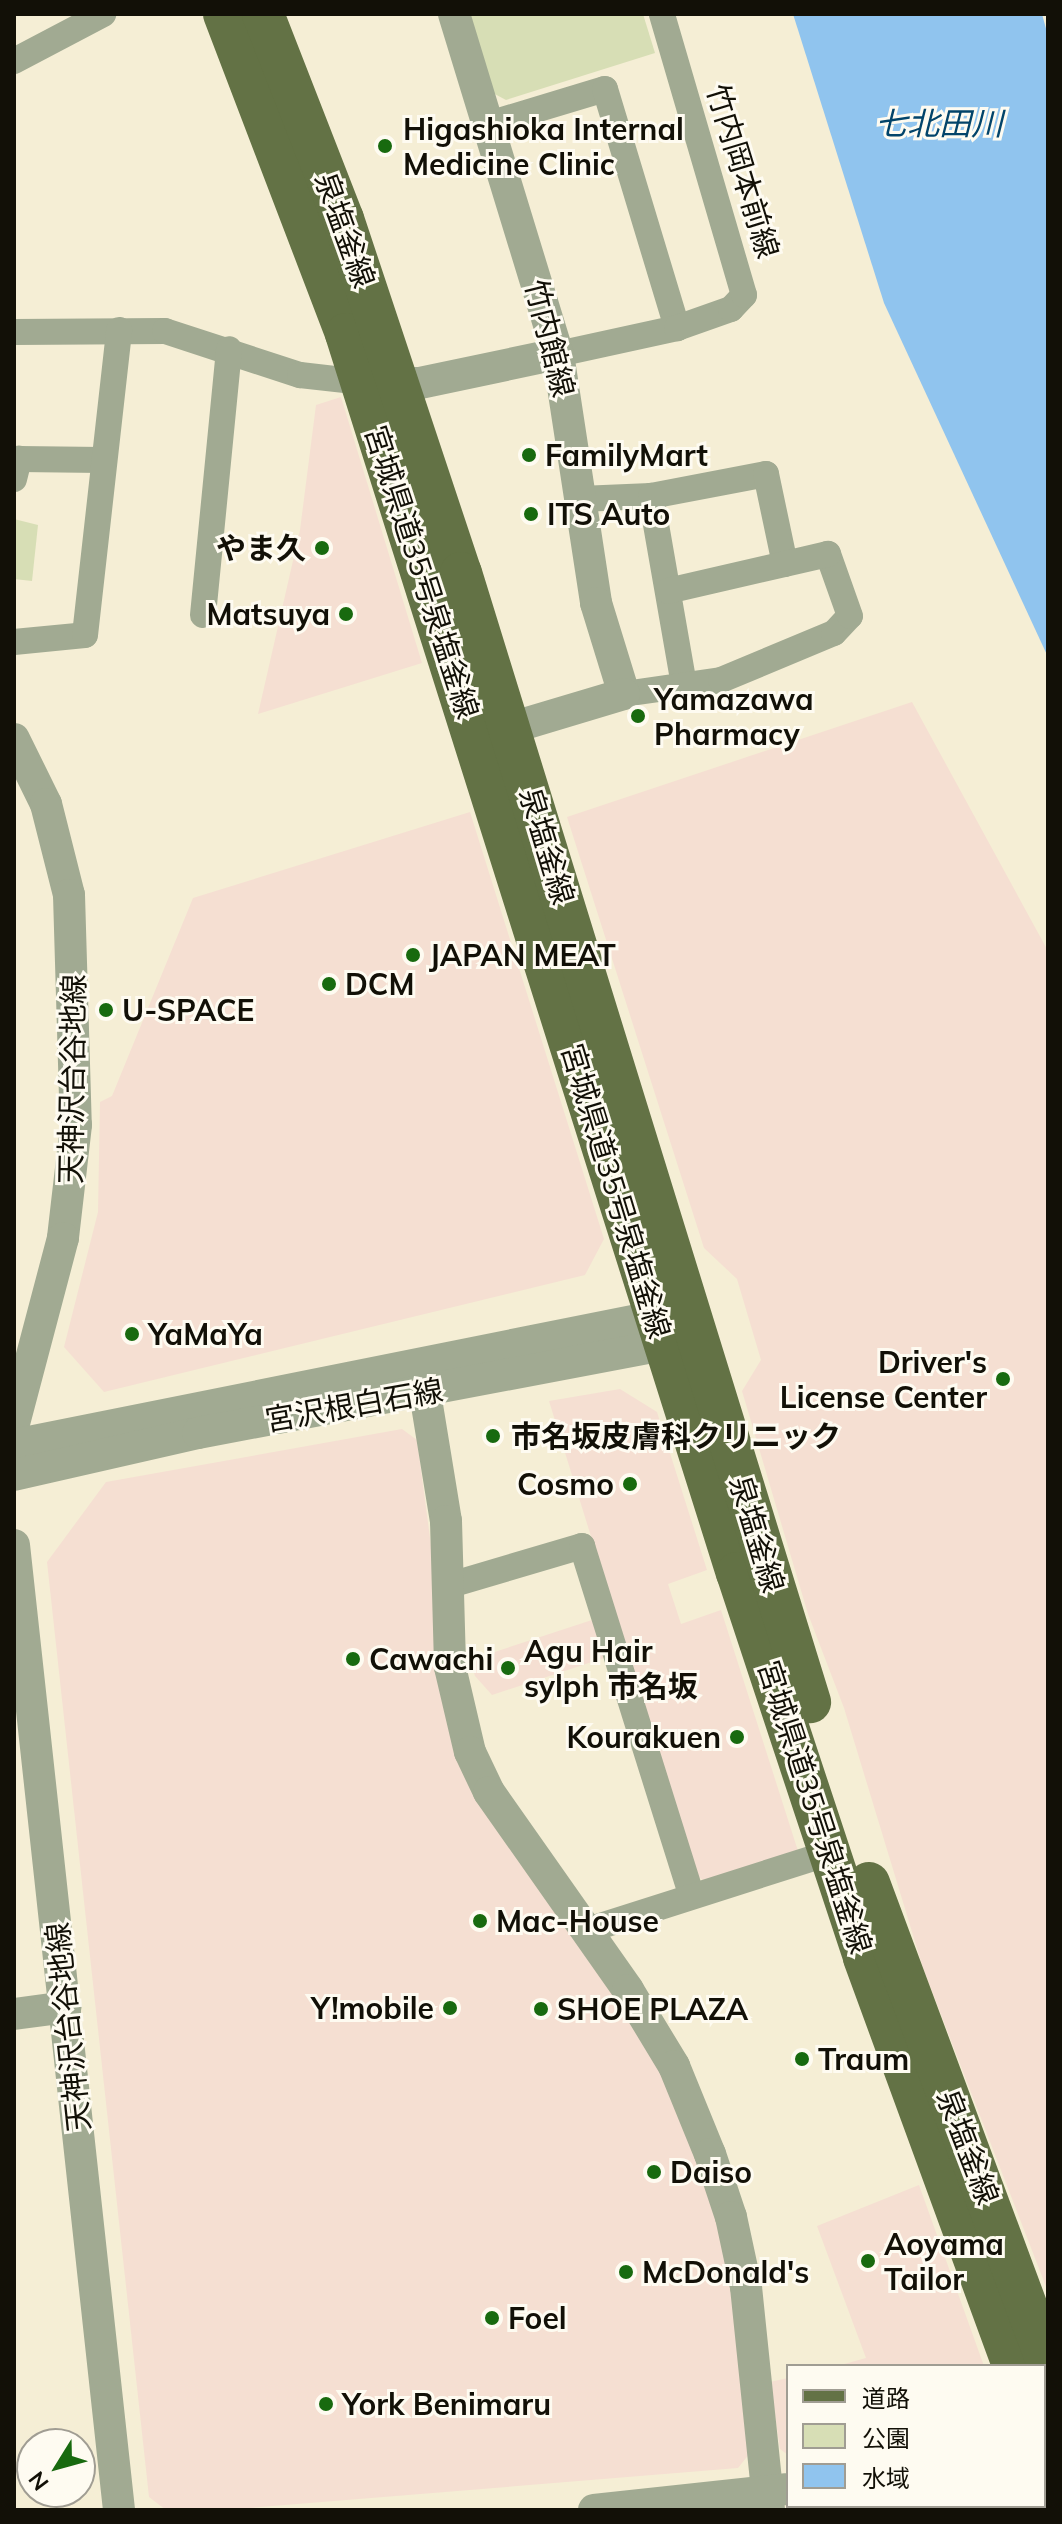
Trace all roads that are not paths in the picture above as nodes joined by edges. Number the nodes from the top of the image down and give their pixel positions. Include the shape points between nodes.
1 (103, 14) edge
2 (224, 14) edge
3 (263, 14) edge
4 (454, 14) edge
5 (662, 14) edge
6 (14, 61) edge
7 (489, 124) junction
8 (677, 328) junction
9 (119, 330) junction
10 (14, 332) edge
11 (229, 349) junction
12 (558, 354) junction
13 (379, 383) junction
14 (102, 460) junction
15 (14, 479) edge
16 (651, 496) junction
17 (580, 499) junction
18 (785, 564) junction
19 (668, 591) junction
20 (203, 615) dead end
21 (14, 642) edge
22 (684, 685) junction
23 (624, 694) junction
24 (511, 728) junction
25 (14, 739) edge
26 (676, 1328) junction
27 (21, 1369) edge
28 (425, 1393) junction
29 (14, 1423) edge
30 (14, 1445) edge
31 (14, 1475) edge
32 (14, 1545) edge
33 (447, 1586) junction
34 (829, 1853) junction
35 (692, 1896) junction
36 (588, 1930) junction
37 (66, 2007) junction
38 (14, 2014) edge
39 (1012, 2364) edge
40 (1048, 2364) edge
41 (775, 2497) edge
42 (119, 2510) edge
43 (594, 2510) edge

1 - 6 street
2 - 13 main road, 宮城県道35号泉塩釜線 via 326,275
3 - 13 main road, 泉塩釜線 via 343,219
4 - 7 street, 竹内館線
5 - 8 street, 竹内岡本前線 via 744,295 731,309
7 - 8 street via 605,89
7 - 12 street, 竹内館線
8 - 12 street, 竹内岡本前線
9 - 10 street
9 - 11 street via 165,331
9 - 14 street
11 - 13 street via 300,375
11 - 20 street
12 - 13 street
12 - 17 street, 竹内館線
13 - 24 main road, 泉塩釜線
13 - 26 main road, 宮城県道35号泉塩釜線
14 - 15 street via 19,459
14 - 21 street via 85,635
16 - 17 street
16 - 18 street via 766,474
16 - 19 street
17 - 23 street, 竹内館線 via 596,603
18 - 19 street
18 - 22 street via 828,554 850,616 834,633 721,680
19 - 22 street
22 - 23 street
23 - 24 street
24 - 26 main road, 泉塩釜線
25 - 27 street, 天神沢台谷地線 via 46,804 64,867 74,933 75,1167 63,1238
26 - 28 street, 宮沢根白石線
26 - 30 street via 79,1428
26 - 34 main road, 宮城県道35号泉塩釜線
26 - 40 main road, 泉塩釜線 via 875,1902
27 - 29 street, 天神沢台谷地線
28 - 31 street, 宮沢根白石線 via 198,1433
28 - 33 street via 446,1521
32 - 37 street, 天神沢台谷地線
33 - 35 street via 582,1546
33 - 36 street via 450,1667 470,1752 489,1792
34 - 35 street
34 - 39 main road, 宮城県道35号泉塩釜線
35 - 36 street
36 - 41 street via 674,2066 731,2217
37 - 38 street
37 - 42 street, 天神沢台谷地線
41 - 43 street

